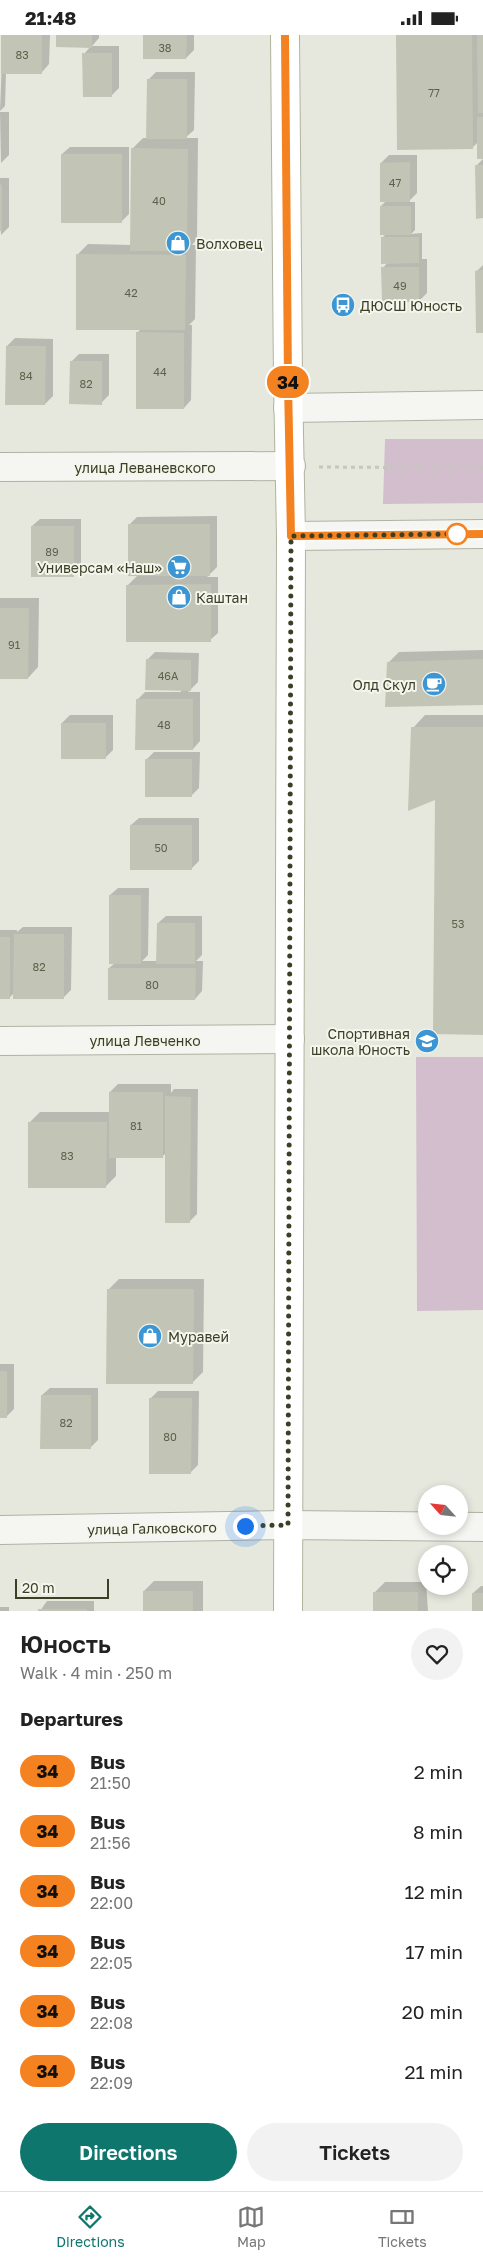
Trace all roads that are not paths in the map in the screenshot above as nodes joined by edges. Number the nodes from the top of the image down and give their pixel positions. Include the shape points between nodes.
1 (285, 35) edge
2 (483, 405) edge
3 (288, 408) junction
4 (291, 466) junction
5 (0, 467) edge
6 (483, 534) edge
7 (291, 536) junction
8 (290, 1039) junction
9 (0, 1041) edge
10 (288, 1525) junction
11 (483, 1527) edge
12 (0, 1530) edge
13 (288, 1611) edge

1 - 3 main road
2 - 3 street
3 - 4 main road
4 - 5 street, улица Леваневского
4 - 7 main road
6 - 7 street
7 - 8 main road
8 - 9 street, улица Левченко
8 - 10 main road
10 - 11 street, улица Галковского
10 - 12 street, улица Галковского
10 - 13 main road

